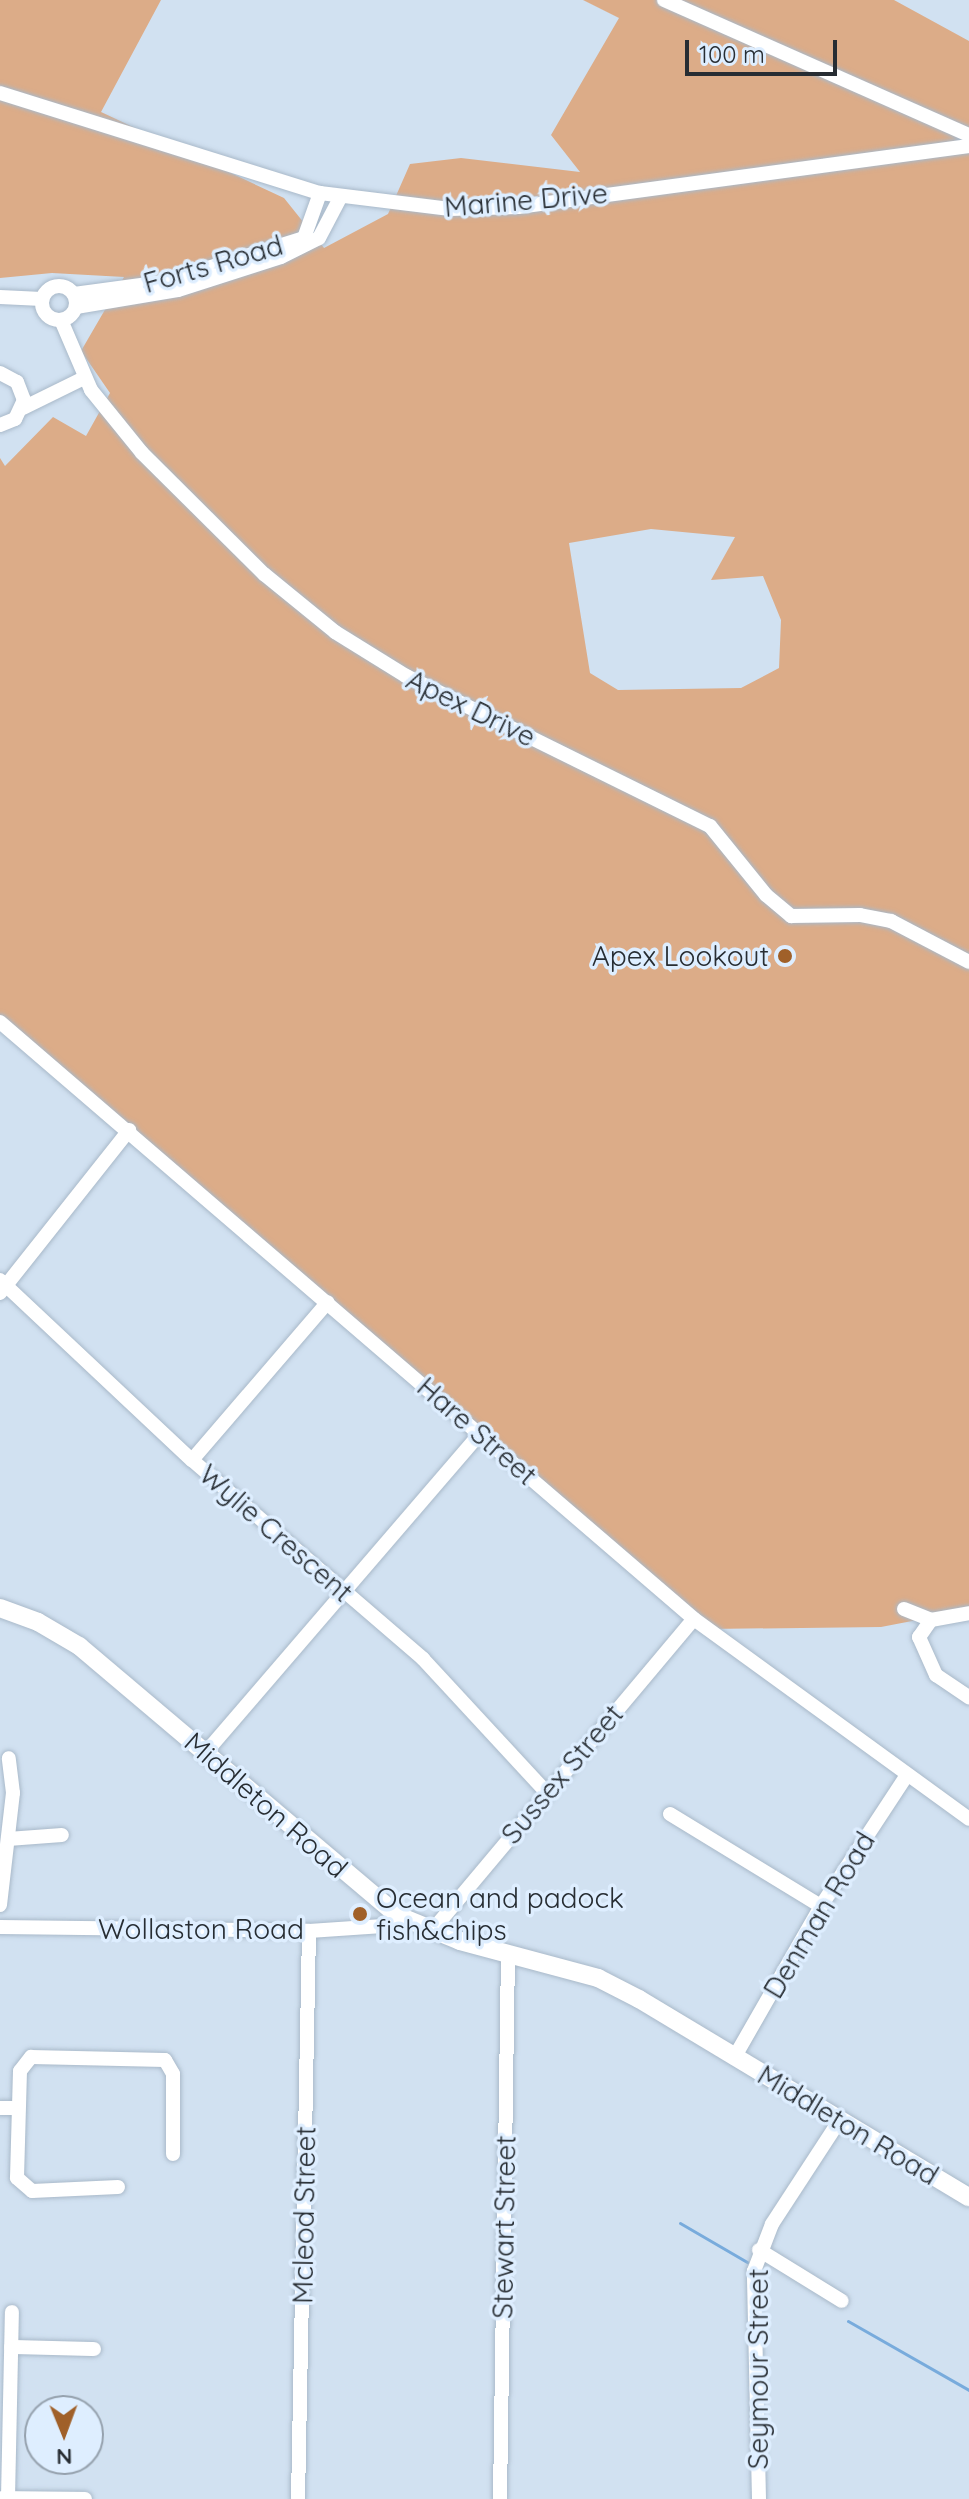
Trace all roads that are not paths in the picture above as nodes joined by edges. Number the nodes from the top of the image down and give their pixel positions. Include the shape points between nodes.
1 (664, 0) edge
2 (0, 93) edge
3 (969, 135) edge
4 (969, 146) edge
5 (320, 193) junction
6 (340, 198) junction
7 (0, 297) edge
8 (42, 299) junction
9 (75, 300) junction
10 (61, 320) junction
11 (0, 373) edge
12 (84, 378) junction
13 (23, 408) junction
14 (0, 425) edge
15 (969, 962) edge
16 (0, 1022) edge
17 (129, 1130) junction
18 (2, 1286) edge
19 (328, 1302) junction
20 (480, 1434) junction
21 (192, 1460) junction
22 (343, 1593) junction
23 (0, 1608) edge
24 (904, 1609) dead end
25 (969, 1613) edge
26 (694, 1619) junction
27 (931, 1620) junction
28 (969, 1697) edge
29 (207, 1751) junction
30 (9, 1758) dead end
31 (907, 1775) junction
32 (546, 1792) junction
33 (670, 1814) dead end
34 (969, 1819) edge
35 (62, 1835) dead end
36 (8, 1839) junction
37 (0, 1905) edge
38 (821, 1906) junction
39 (399, 1916) junction
40 (0, 1927) edge
41 (309, 1931) junction
42 (432, 1931) junction
43 (508, 1956) junction
44 (734, 2058) junction
45 (0, 2108) edge
46 (16, 2108) junction
47 (841, 2118) junction
48 (173, 2154) dead end
49 (118, 2187) dead end
50 (969, 2197) edge
51 (759, 2250) junction
52 (842, 2301) dead end
53 (12, 2312) dead end
54 (11, 2347) junction
55 (94, 2349) dead end
56 (4, 2498) edge
57 (85, 2499) edge
58 (298, 2499) edge
59 (500, 2499) edge
60 (759, 2499) edge

1 - 3 street
2 - 5 street, Marine Drive
4 - 6 street, Marine Drive via 518,207 419,207
5 - 6 street, Marine Drive
5 - 9 street, Forts Road via 304,238 163,282
6 - 9 street, Forts Road via 319,238 281,257 178,290
7 - 8 street
8 - 9 street via 56,286
8 - 10 street via 46,314
9 - 10 street
10 - 12 street, Apex Drive
11 - 13 street via 21,388
12 - 13 street
12 - 15 street, Apex Drive via 142,453 228,541 366,654 710,826 766,895 791,916 860,915 891,921
13 - 14 street
16 - 17 street, Hare Street
17 - 18 street
17 - 19 street, Hare Street
18 - 21 street, Wylie Crescent
19 - 20 street, Hare Street
19 - 21 street
20 - 22 street
20 - 26 street, Hare Street
21 - 22 street, Wylie Crescent
22 - 29 street
22 - 32 street, Wylie Crescent via 423,1659
23 - 29 main road, Middleton Road via 79,1646
24 - 27 street
25 - 27 street
26 - 31 street, Hare Street
26 - 32 street, Sussex Street
27 - 28 street via 919,1637 936,1675
29 - 39 main road, Middleton Road
30 - 36 street via 13,1793
31 - 34 street, Hare Street
31 - 38 street, Denman Road
32 - 42 street, Sussex Street
33 - 38 street
35 - 36 street
36 - 37 street
38 - 44 street, Denman Road
39 - 41 street, Wollaston Road via 383,1926
39 - 42 main road, Middleton Road
40 - 41 street, Wollaston Road
41 - 58 street, Mcleod Street
42 - 43 main road, Middleton Road
43 - 44 main road, Middleton Road via 598,1978
43 - 59 street, Stewart Street
44 - 47 main road, Middleton Road
45 - 46 street
46 - 48 street via 20,2071 31,2057 156,2057 165,2060 173,2074
46 - 49 street via 17,2178 32,2191
47 - 50 main road, Middleton Road
47 - 51 street, Seymour Street
51 - 52 street
51 - 60 street, Seymour Street via 752,2280
53 - 54 street
54 - 55 street
54 - 56 street
56 - 57 street

